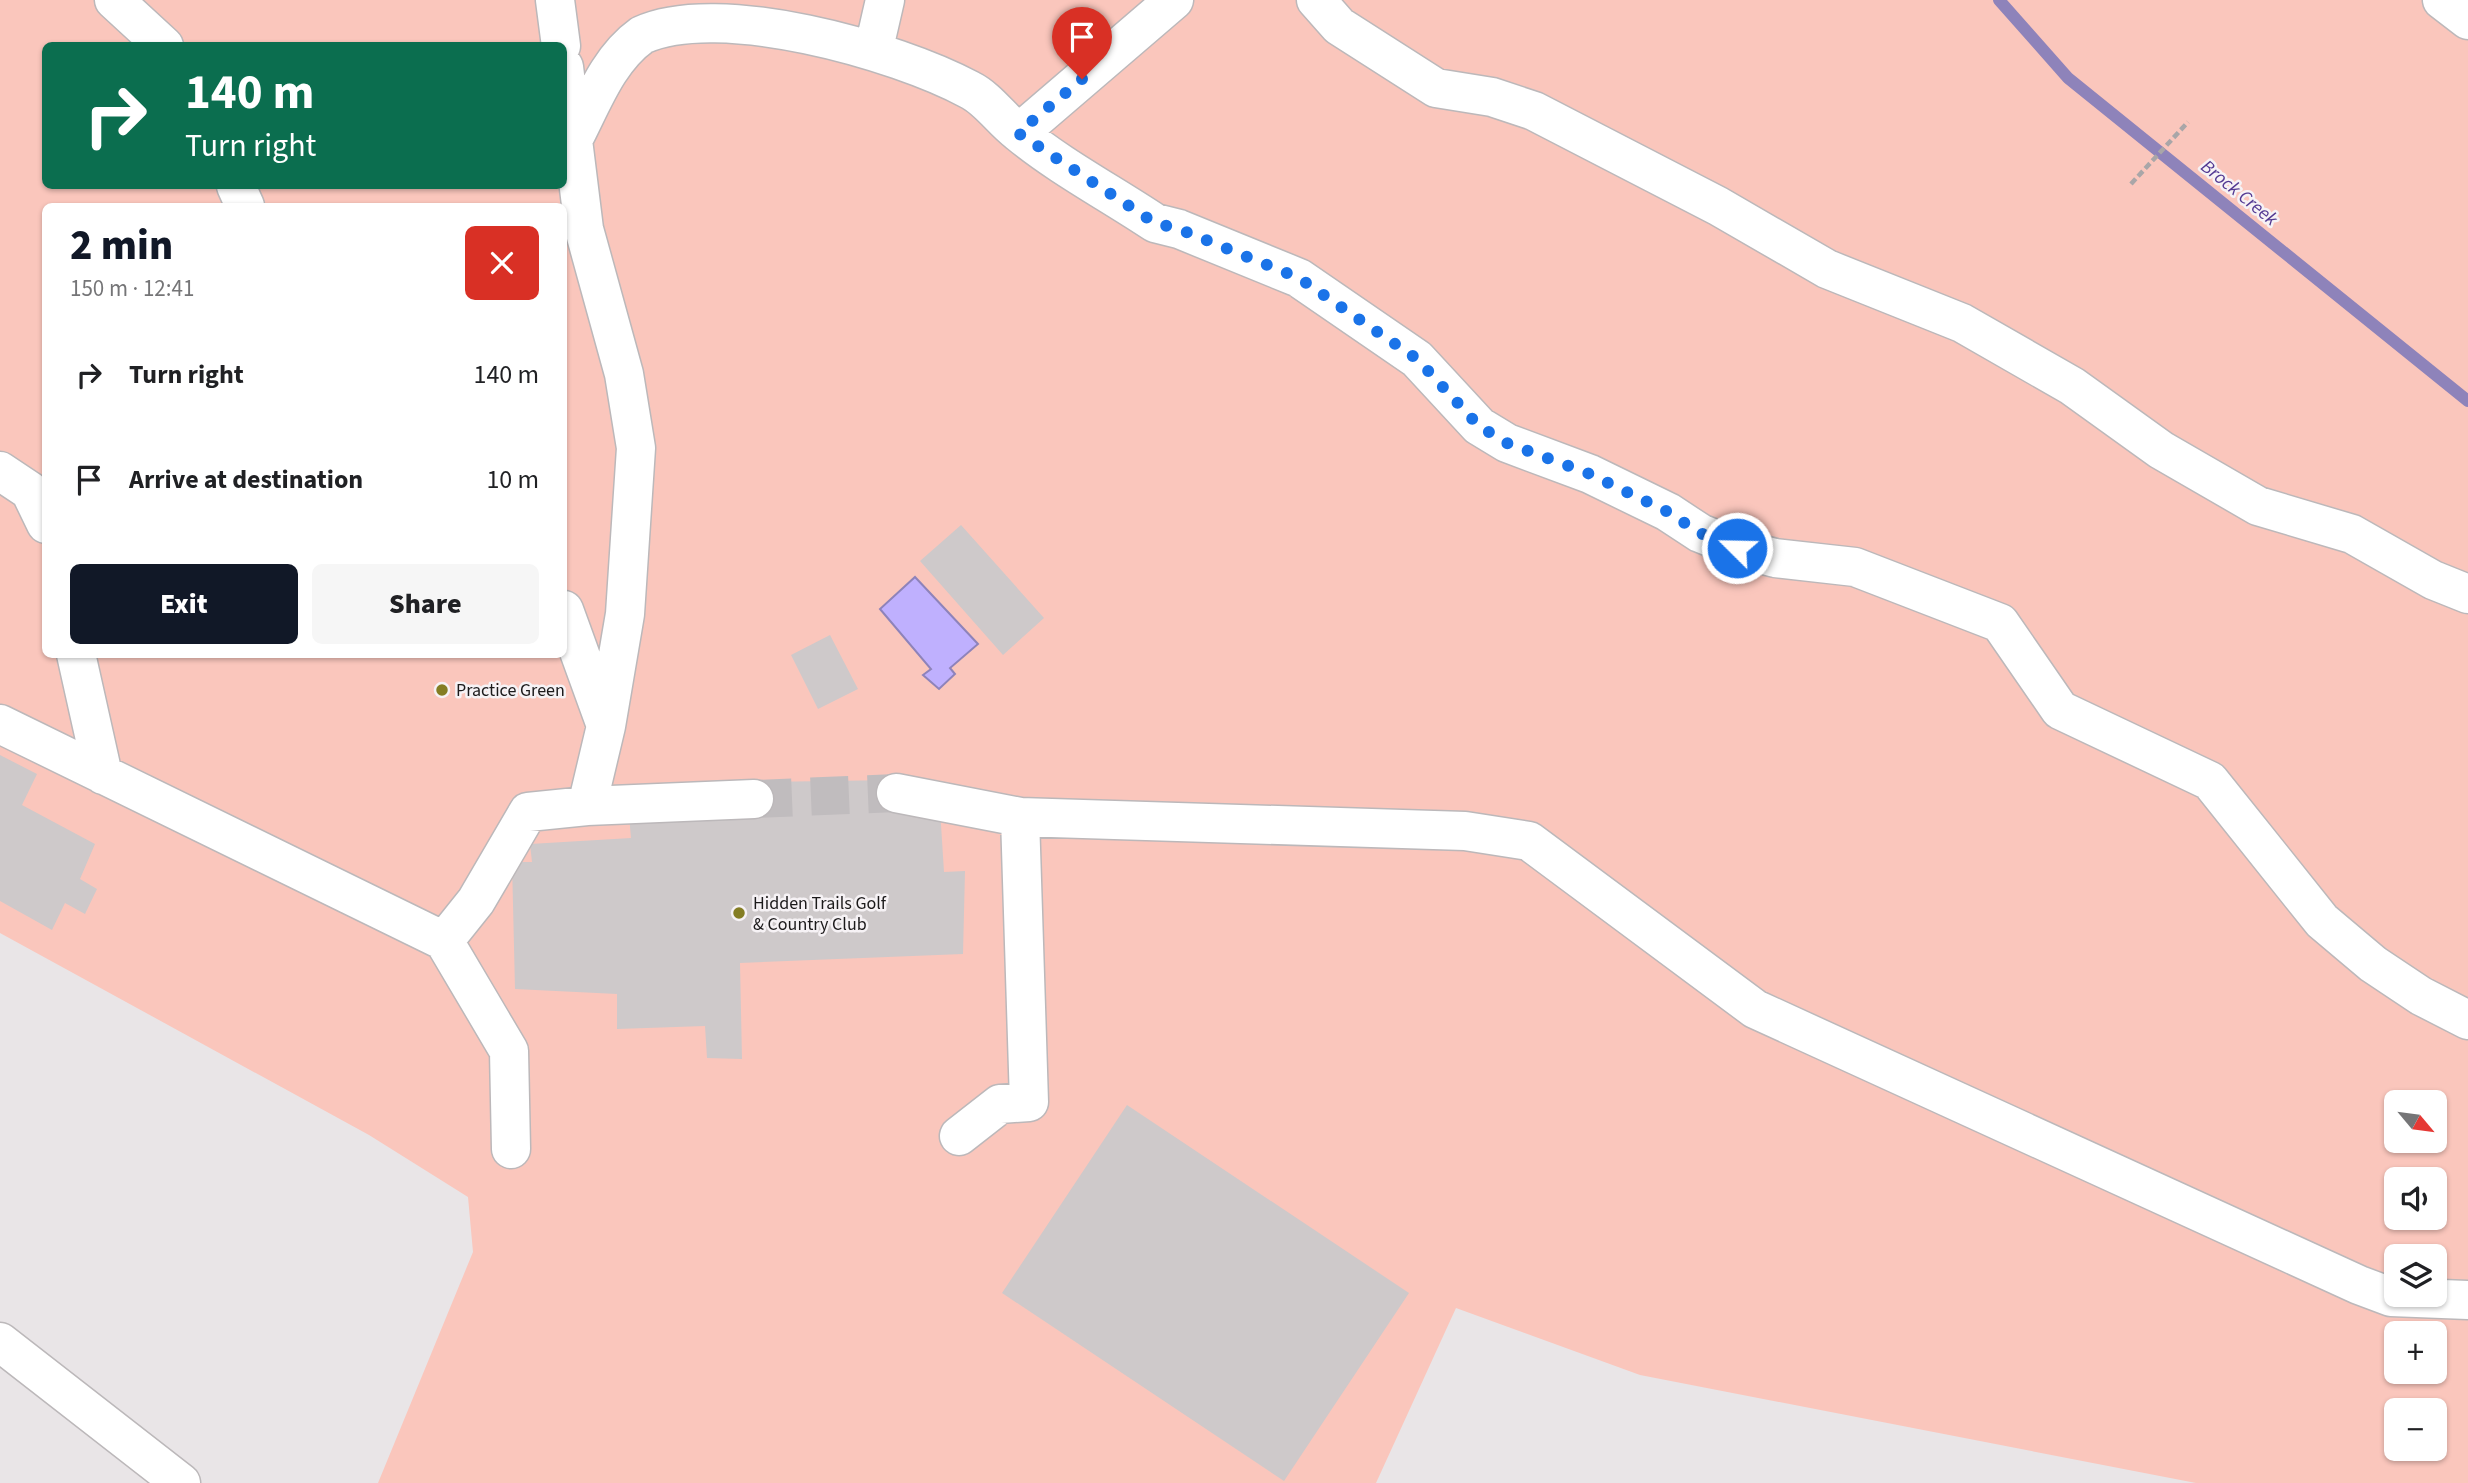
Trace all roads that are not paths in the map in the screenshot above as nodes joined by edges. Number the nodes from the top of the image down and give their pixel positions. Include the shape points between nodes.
1 (114, 0) edge
2 (555, 0) edge
3 (885, 0) edge
4 (1174, 0) edge
5 (1316, 0) edge
6 (2442, 0) edge
7 (2468, 20) edge
8 (160, 42) edge
9 (560, 42) edge
10 (874, 48) junction
11 (567, 92) edge
12 (1018, 133) junction
13 (573, 141) junction
14 (0, 471) edge
15 (42, 516) edge
16 (2468, 594) edge
17 (567, 618) edge
18 (77, 658) edge
19 (0, 724) edge
20 (606, 726) junction
21 (103, 775) junction
22 (896, 793) tunnel mouth
23 (754, 799) tunnel mouth
24 (587, 806) junction
25 (1020, 817) junction
26 (444, 941) junction
27 (2468, 1020) edge
28 (959, 1136) dead end
29 (511, 1149) dead end
30 (2468, 1300) edge
31 (0, 1342) edge
32 (181, 1483) edge

1 - 8 street
2 - 9 street
3 - 10 street
4 - 12 street
5 - 16 street via 1339,26 1436,88 1492,97 1534,111 1718,206 1827,269 1962,323 2072,386 2161,450 2258,506 2352,534 2433,580
6 - 7 street
10 - 12 street via 973,91
10 - 13 street via 770,19 720,12 676,18 642,35 610,68
11 - 13 street
12 - 27 street via 1155,223 1299,278 1417,359 1479,426 1507,443 1590,474 1737,548 1775,558 1855,568 2000,623 2060,710 2210,781 2322,920 2373,964
13 - 20 street via 584,229 624,374 636,448 625,614
14 - 15 street via 30,491
17 - 20 street
18 - 21 street
19 - 21 street
20 - 24 street
21 - 26 street
22 - 25 street
23 - 24 street
24 - 26 street via 528,812 476,901
25 - 28 street via 1029,1102 1000,1104
25 - 30 street via 1465,831 1529,841 1755,1009 2359,1286 2391,1297
26 - 29 street via 509,1051
31 - 32 street

